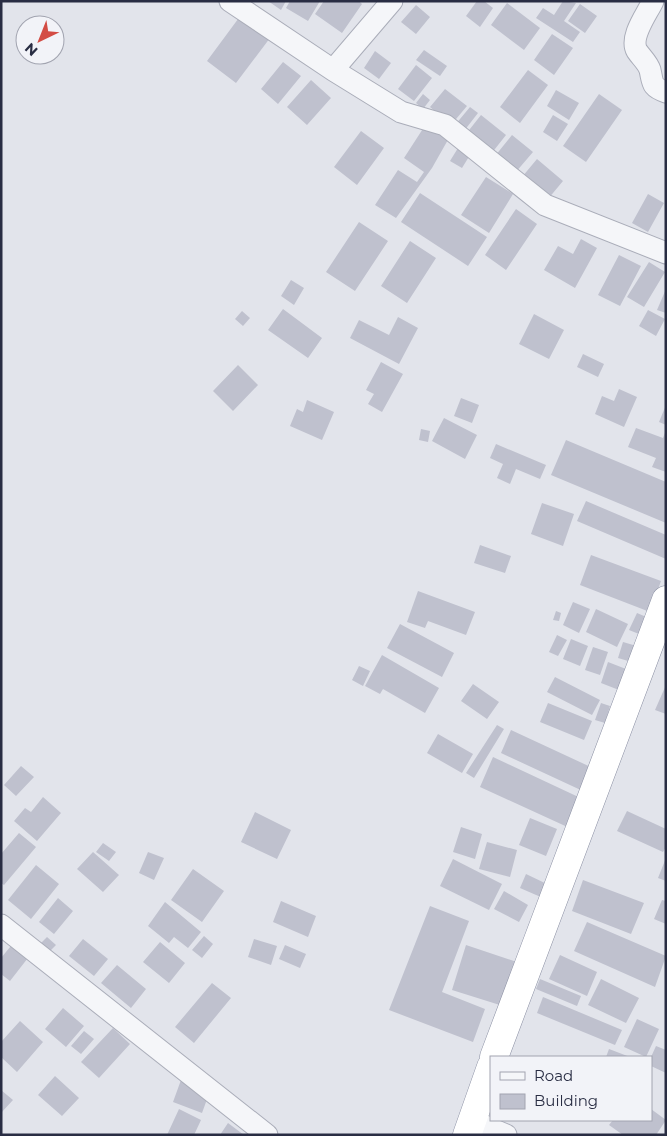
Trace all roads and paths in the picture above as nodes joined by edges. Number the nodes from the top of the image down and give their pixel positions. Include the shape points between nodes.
1 (231, 1) edge
2 (392, 1) edge
3 (654, 1) edge
4 (333, 70) junction
5 (666, 92) edge
6 (666, 253) edge
7 (666, 600) edge
8 (1, 925) edge
9 (494, 1056) edge
10 (490, 1070) edge
11 (470, 1128) edge
12 (267, 1135) edge
13 (506, 1135) edge

1 - 4 street
2 - 4 street
3 - 5 street via 634,44 650,68 651,84
4 - 6 street via 401,112 444,125 545,205
7 - 9 highway
8 - 12 street
10 - 11 highway
11 - 13 street

